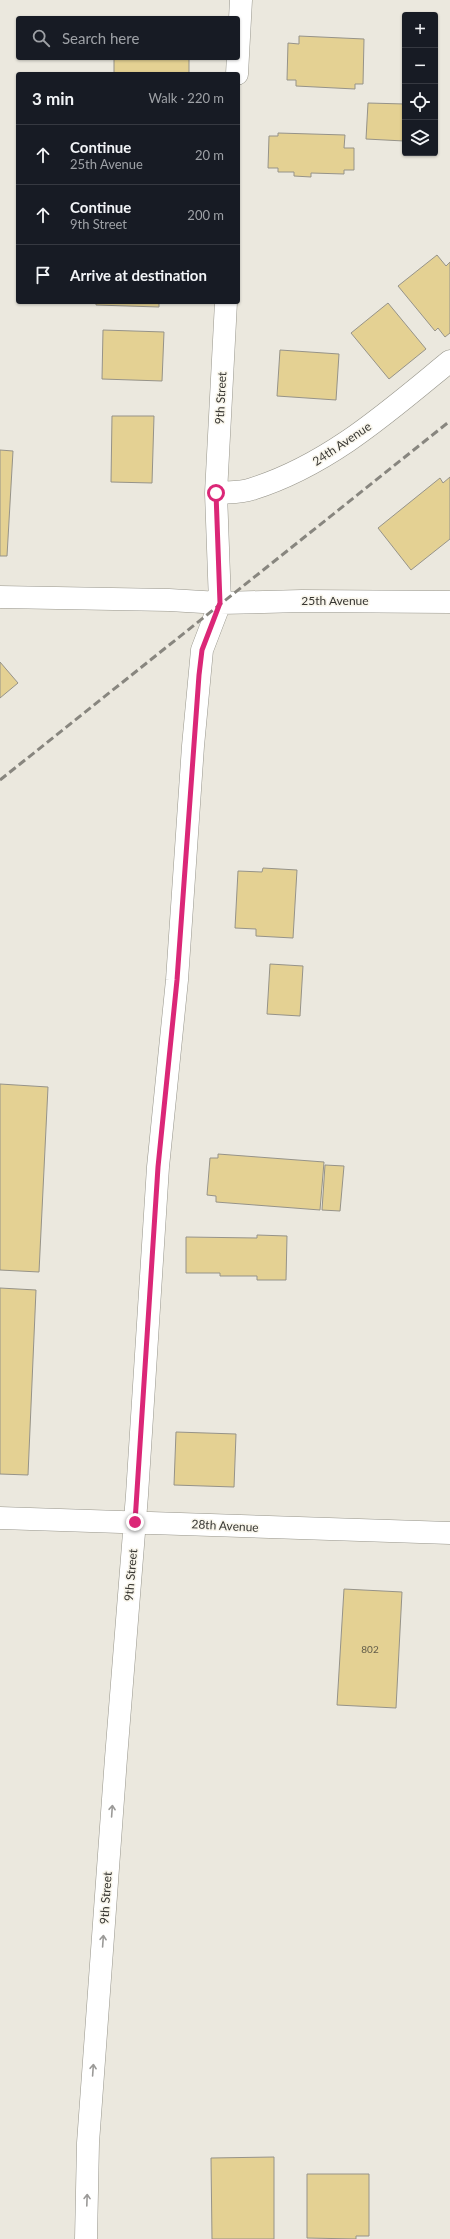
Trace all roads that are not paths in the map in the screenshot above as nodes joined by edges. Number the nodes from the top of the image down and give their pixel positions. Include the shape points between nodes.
1 (241, 0) edge
2 (240, 18) edge
3 (238, 60) edge
4 (237, 72) edge
5 (226, 304) edge
6 (450, 361) edge
7 (216, 493) junction
8 (0, 597) edge
9 (450, 602) edge
10 (220, 603) junction
11 (0, 1518) edge
12 (135, 1522) junction
13 (450, 1533) edge
14 (86, 2239) edge

1 - 2 street
3 - 4 street
5 - 7 street, 9th Street
6 - 7 street, 24th Avenue via 365,430 309,466 251,490
7 - 10 street
8 - 10 street, 25th Avenue
9 - 10 street, 25th Avenue
10 - 12 street, 9th Street via 202,650 198,691 177,980 158,1167
11 - 12 street, 28th Avenue
12 - 13 street, 28th Avenue
14 -> 12 street, 9th Street via 88,2143

